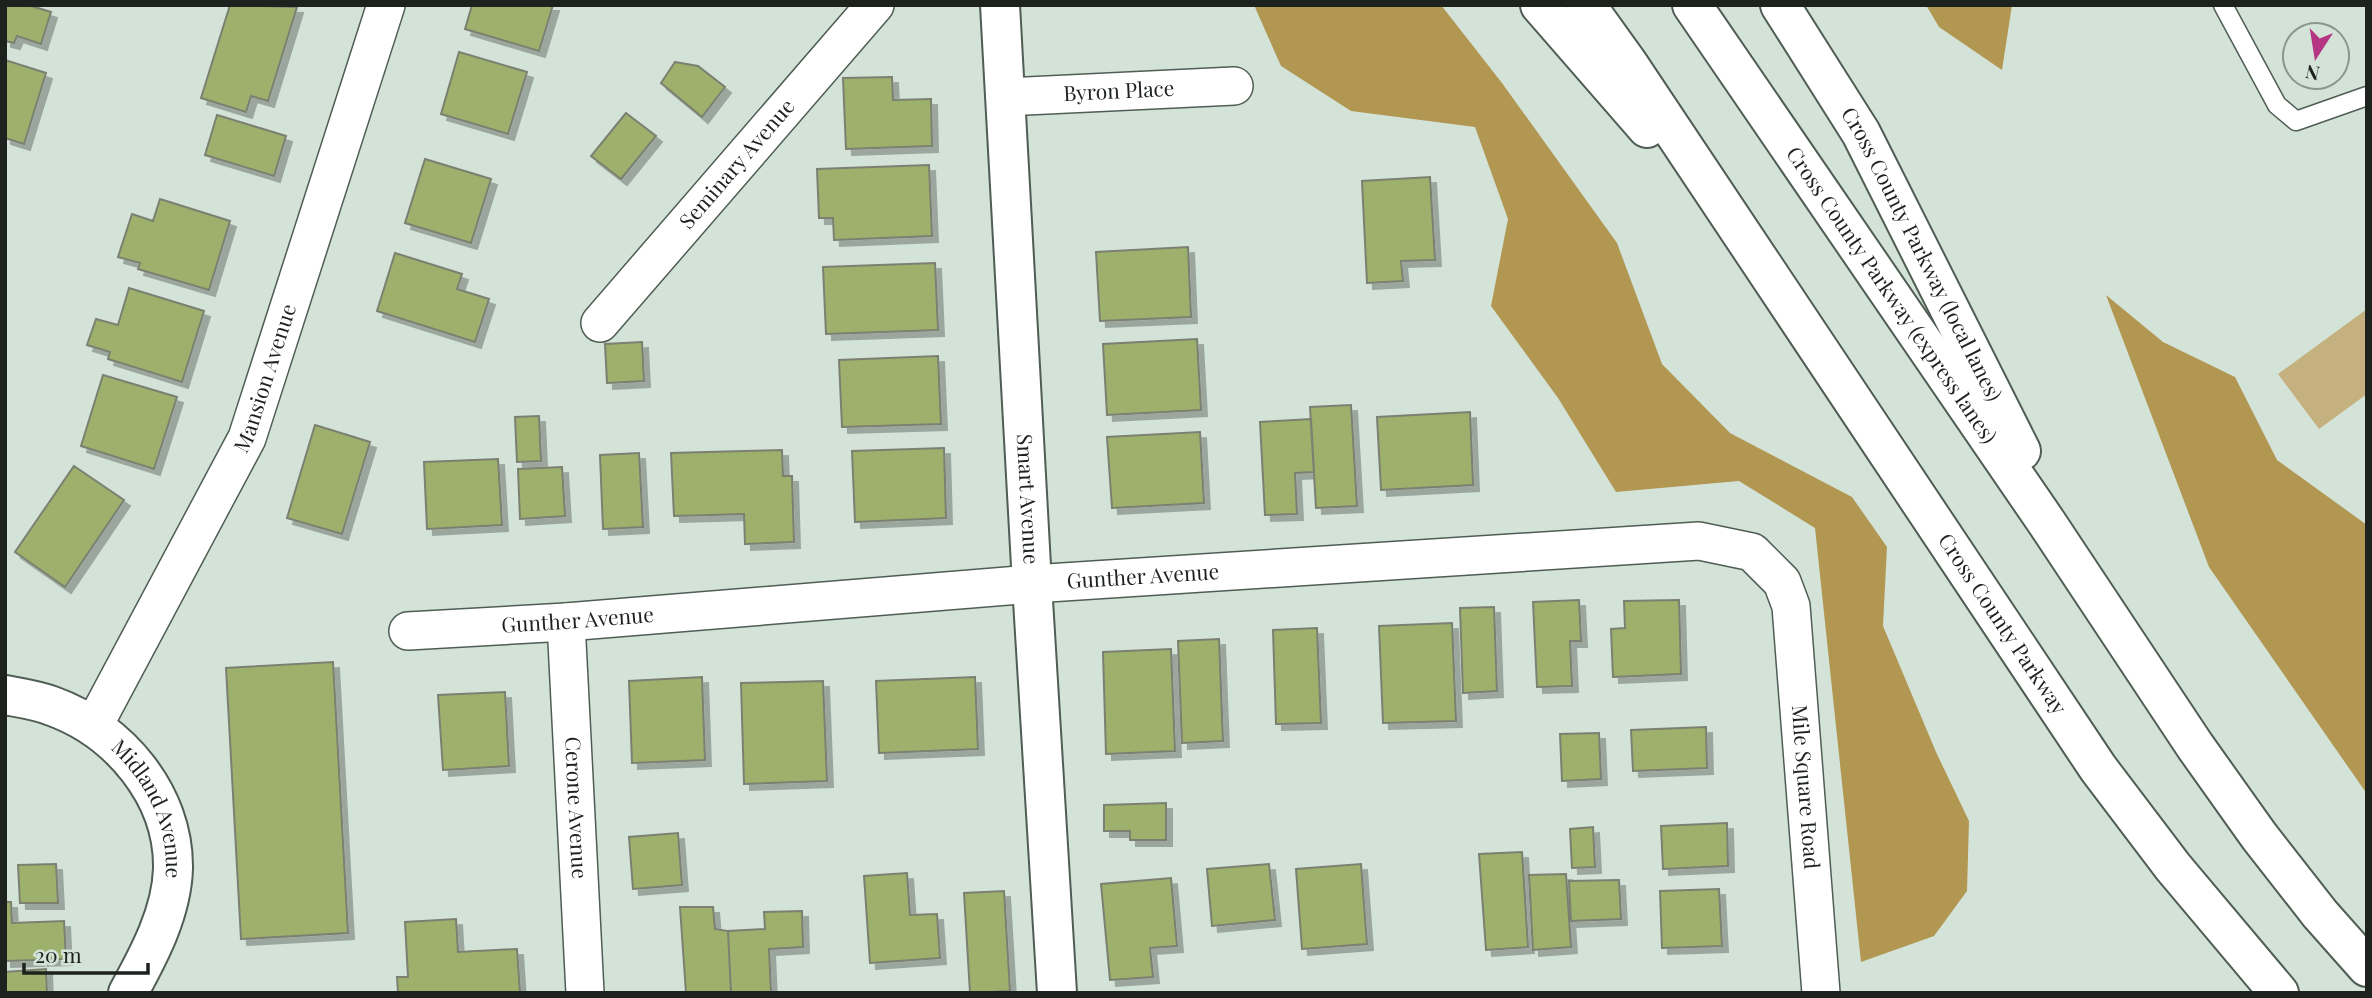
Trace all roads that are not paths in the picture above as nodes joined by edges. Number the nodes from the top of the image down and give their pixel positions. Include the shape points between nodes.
1 (386, 5) edge
2 (875, 5) edge
3 (1000, 5) edge
4 (1540, 5) edge
5 (1586, 5) edge
6 (1692, 5) edge
7 (1780, 5) edge
8 (2223, 5) edge
9 (1234, 86) dead end
10 (2367, 96) edge
11 (1005, 97) junction
12 (1744, 240) junction
13 (600, 323) dead end
14 (1782, 582) joint
15 (1032, 584) junction
16 (2088, 584) junction
17 (565, 622) junction
18 (408, 631) dead end
19 (5, 695) edge
20 (93, 727) junction
21 (2367, 967) edge
22 (128, 993) edge
23 (585, 993) edge
24 (1058, 993) edge
25 (1821, 993) edge
26 (2279, 993) edge

1 - 20 street, Mansion Avenue via 247,438
2 - 13 street, Seminary Avenue
3 - 11 main road, Smart Avenue
4 - 12 main road
5 - 12 main road
6 - 16 main road, Cross County Parkway (express lanes)
7 - 16 main road, Cross County Parkway (local lanes) via 1861,133
8 - 10 lane via 2277,105 2296,121
9 - 11 street, Byron Place
11 - 15 main road, Smart Avenue
12 - 26 main road, Cross County Parkway via 2098,768 2173,867
14 - 15 street, Gunther Avenue via 1752,552 1699,541
14 - 25 street, Mile Square Road via 1791,606
15 - 17 street, Gunther Avenue
15 - 24 main road, Smart Avenue
16 - 21 main road via 2259,836
17 - 18 street, Gunther Avenue
17 - 23 street, Cerone Avenue
19 - 20 main road, Midland Avenue via 54,706
20 - 22 main road, Midland Avenue via 146,778 158,797 172,845 173,870 165,911

